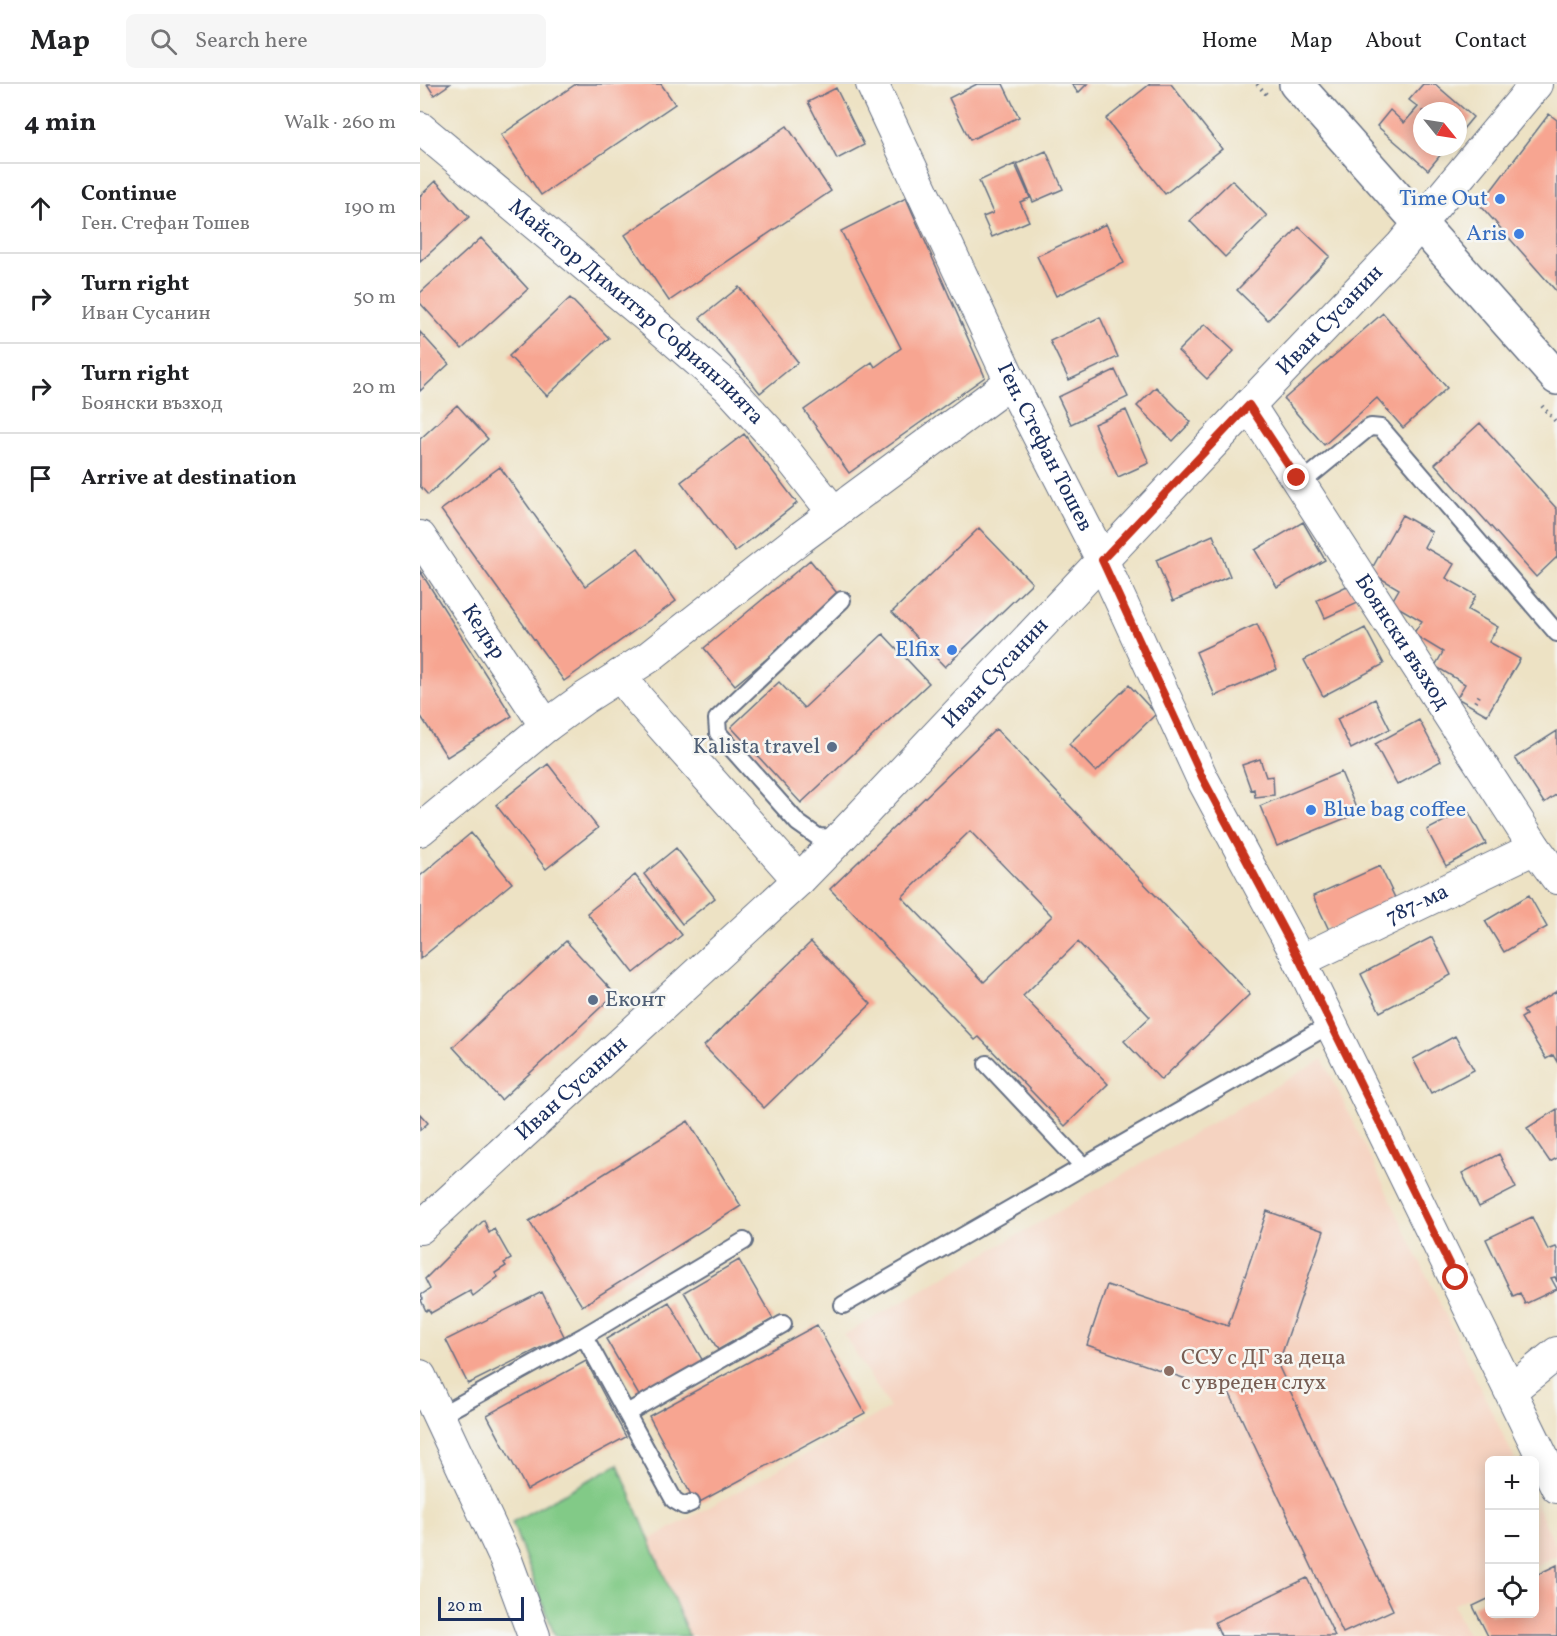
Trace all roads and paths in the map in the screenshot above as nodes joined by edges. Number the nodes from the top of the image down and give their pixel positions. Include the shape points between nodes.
1 (872, 84) edge
2 (1296, 84) edge
3 (1536, 84) edge
4 (420, 128) edge
5 (1420, 223) junction
6 (1557, 378) edge
7 (1011, 382) junction
8 (1249, 405) junction
9 (1300, 484) junction
10 (834, 513) junction
11 (420, 537) edge
12 (1102, 560) junction
13 (842, 600) dead end
14 (1557, 633) edge
15 (620, 675) junction
16 (1481, 693) dead end
17 (1476, 700) dead end
18 (546, 726) junction
19 (420, 830) edge
20 (840, 838) junction
21 (1535, 848) junction
22 (1557, 878) edge
23 (799, 880) junction
24 (1300, 961) junction
25 (1331, 1024) junction
26 (987, 1064) dead end
27 (1083, 1166) junction
28 (420, 1228) edge
29 (744, 1241) dead end
30 (843, 1305) dead end
31 (783, 1324) dead end
32 (584, 1336) junction
33 (1557, 1353) edge
34 (420, 1376) edge
35 (1511, 1390) junction
36 (627, 1413) junction
37 (439, 1416) junction
38 (1557, 1486) edge
39 (691, 1503) dead end
40 (534, 1636) edge

1 - 7 street, Ген. Стефан Тошев
2 - 5 street
3 - 5 street, Иван Сусанин
4 - 10 street, Майстор Димитър Софиянлията via 728,387 758,418
5 - 6 street
5 - 8 street, Иван Сусанин
7 - 10 street
7 - 12 street, Ген. Стефан Тошев
8 - 9 street, Боянски възход
8 - 12 street, Иван Сусанин
9 - 14 lane via 1367,429 1381,428
9 - 21 street, Боянски възход
10 - 15 street via 649,657
11 - 18 street, Кедър
12 - 20 street, Иван Сусанин
12 - 24 street, Ген. Стефан Тошев via 1202,777
13 - 20 lane via 717,719 718,733 798,823 818,837
15 - 18 street
15 - 23 street
16 - 17 path
18 - 19 street
20 - 23 street, Иван Сусанин
21 - 22 street, Боянски възход
21 - 24 street, 787-ма
23 - 28 street, Иван Сусанин
24 - 25 street, Ген. Стефан Тошев
25 - 27 lane
25 - 35 street, Ген. Стефан Тошев
26 - 27 lane
27 - 30 lane
29 - 32 lane
31 - 36 lane
32 - 36 lane
32 - 37 lane
33 - 35 street
34 - 37 street
35 - 38 street, Ген. Стефан Тошев
36 - 39 lane via 674,1500 684,1506
37 - 40 street via 506,1560

